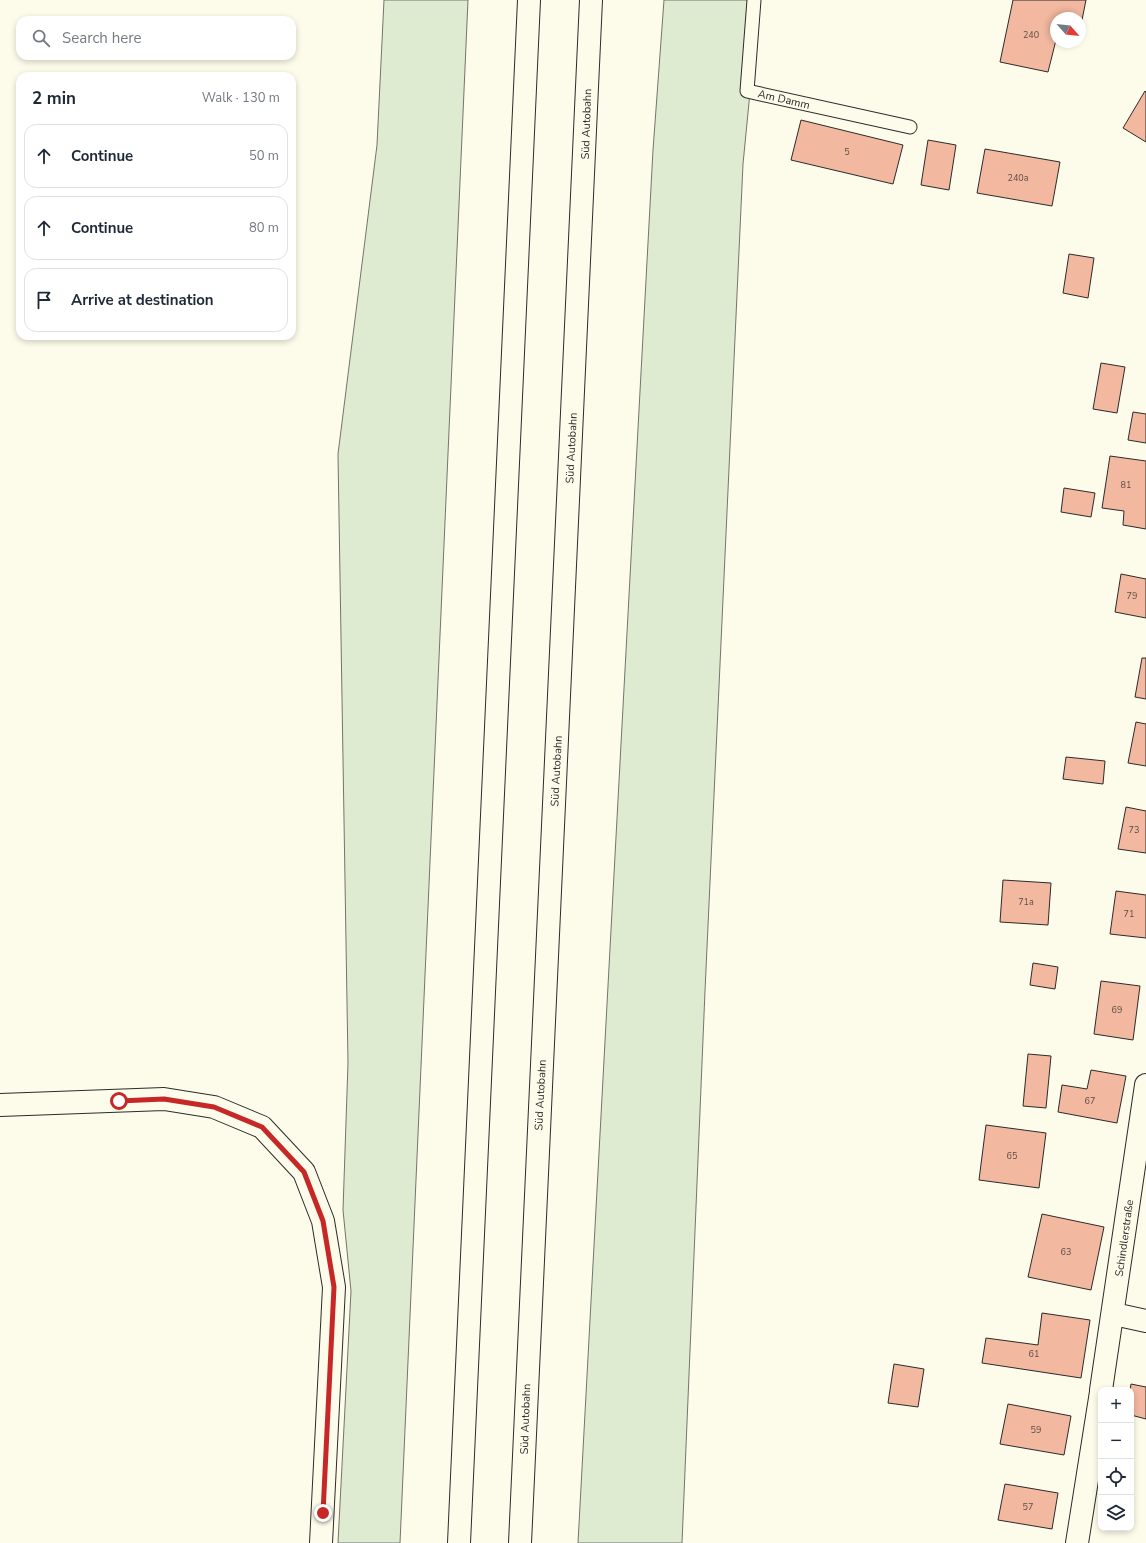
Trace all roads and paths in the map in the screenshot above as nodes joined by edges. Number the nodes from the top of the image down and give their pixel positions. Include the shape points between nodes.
1 (529, 0) edge
2 (591, 0) edge
3 (754, 0) edge
4 (910, 127) dead end
5 (1146, 1085) edge
6 (0, 1105) edge
7 (1114, 1314) junction
8 (1146, 1321) edge
9 (1102, 1387) edge
10 (1098, 1410) edge
11 (322, 1543) edge
12 (460, 1543) edge
13 (520, 1543) edge
14 (1077, 1543) edge

1 - 12 main road
2 - 13 main road, Süd Autobahn
3 - 4 lane, Am Damm via 747,91
5 - 7 main road, Schindlerstraße
6 - 11 main road via 164,1099 214,1107 262,1127 304,1172 323,1221 334,1287
7 - 8 main road
7 - 9 main road, Schindlerstraße
10 - 14 main road, Schindlerstraße

